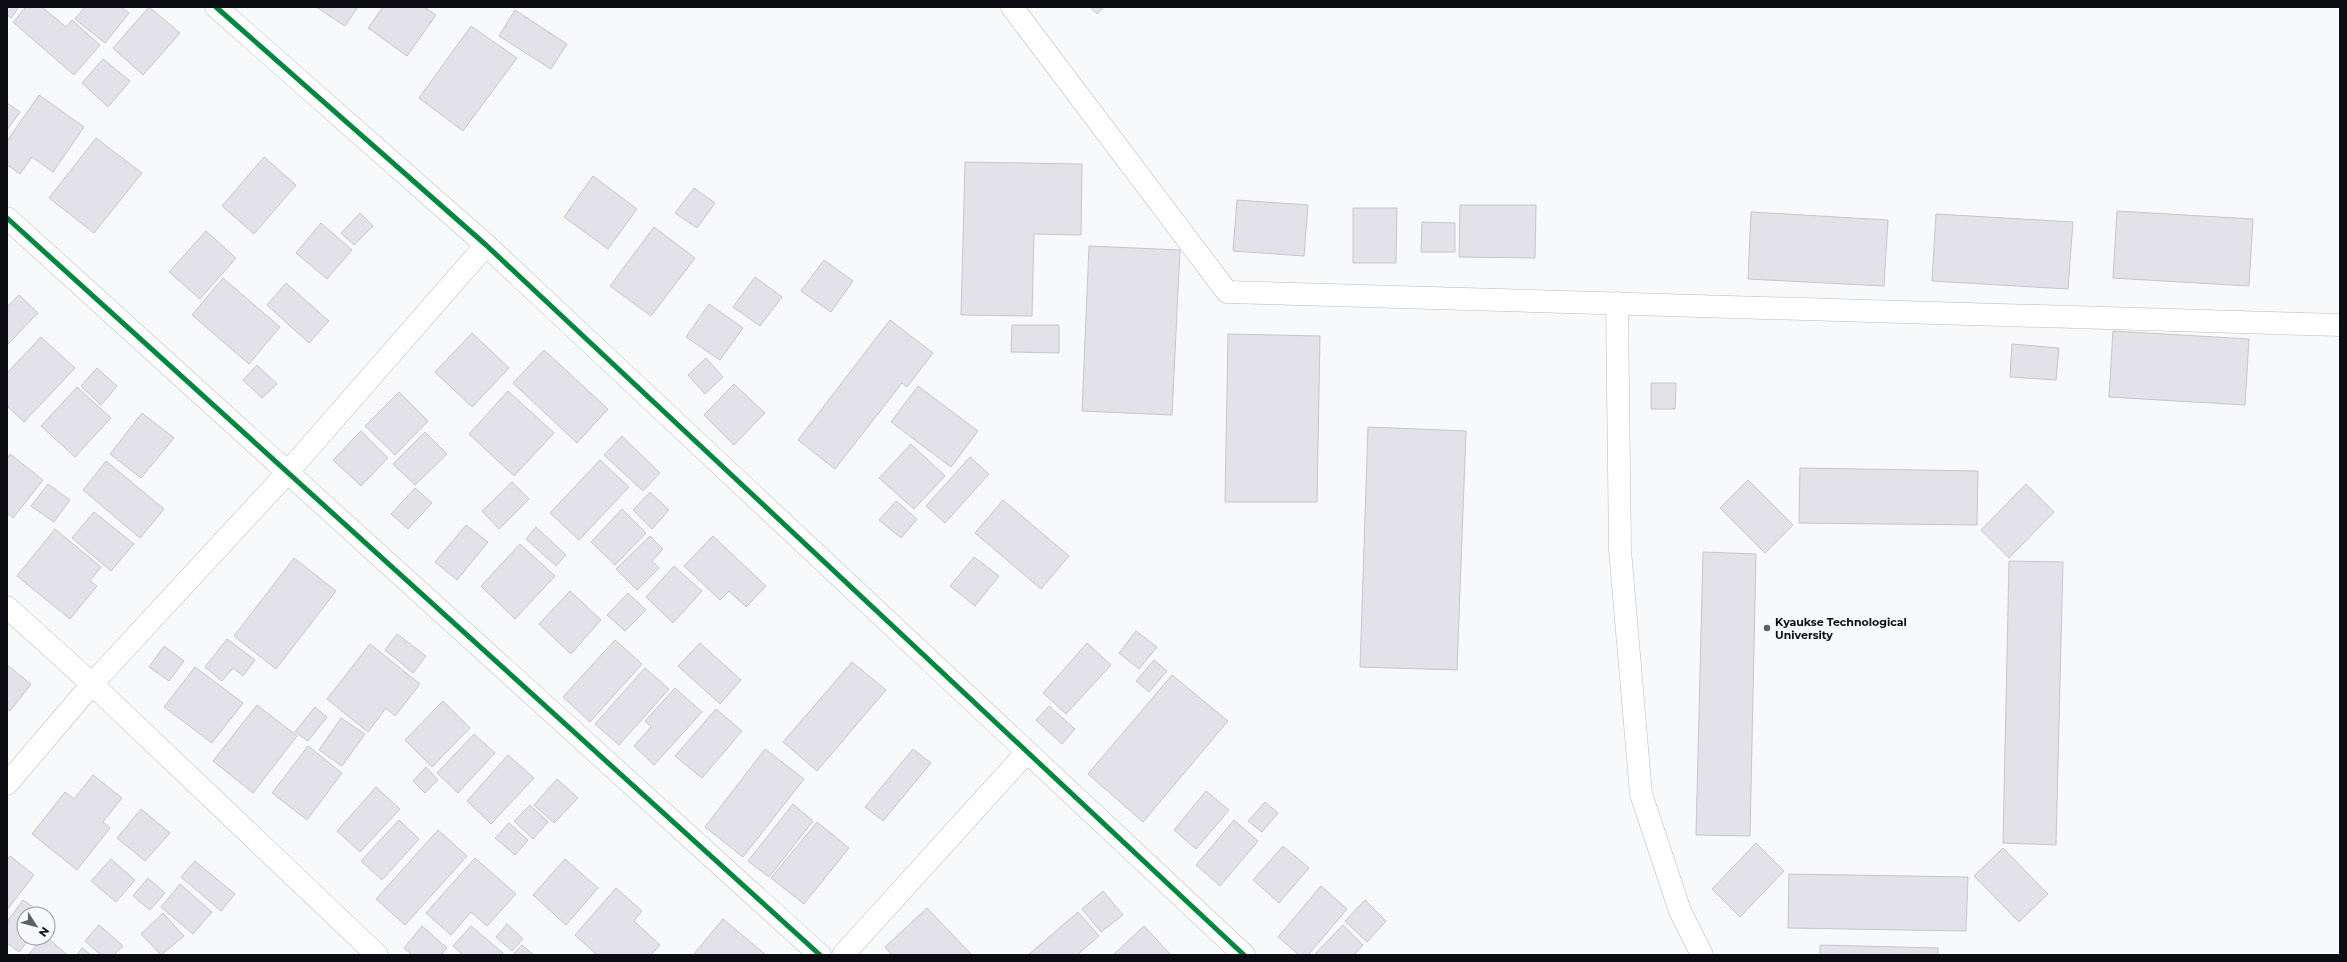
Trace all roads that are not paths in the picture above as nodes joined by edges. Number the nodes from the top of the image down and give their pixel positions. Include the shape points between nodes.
1 (216, 7) edge
2 (1012, 7) edge
3 (7, 218) edge
4 (486, 245) junction
5 (1617, 303) junction
6 (2340, 325) edge
7 (287, 473) junction
8 (7, 608) edge
9 (92, 684) junction
10 (1027, 752) junction
11 (7, 784) edge
12 (377, 955) edge
13 (820, 955) edge
14 (842, 955) edge
15 (1244, 955) edge
16 (1702, 955) edge

1 - 4 street
2 - 5 street via 1227,292
3 - 7 street
4 - 7 street
4 - 10 street
5 - 6 street
5 - 16 street via 1620,550 1641,794 1680,911
7 - 9 street
7 - 13 street
8 - 9 street
9 - 11 street
9 - 12 street
10 - 14 street
10 - 15 street

